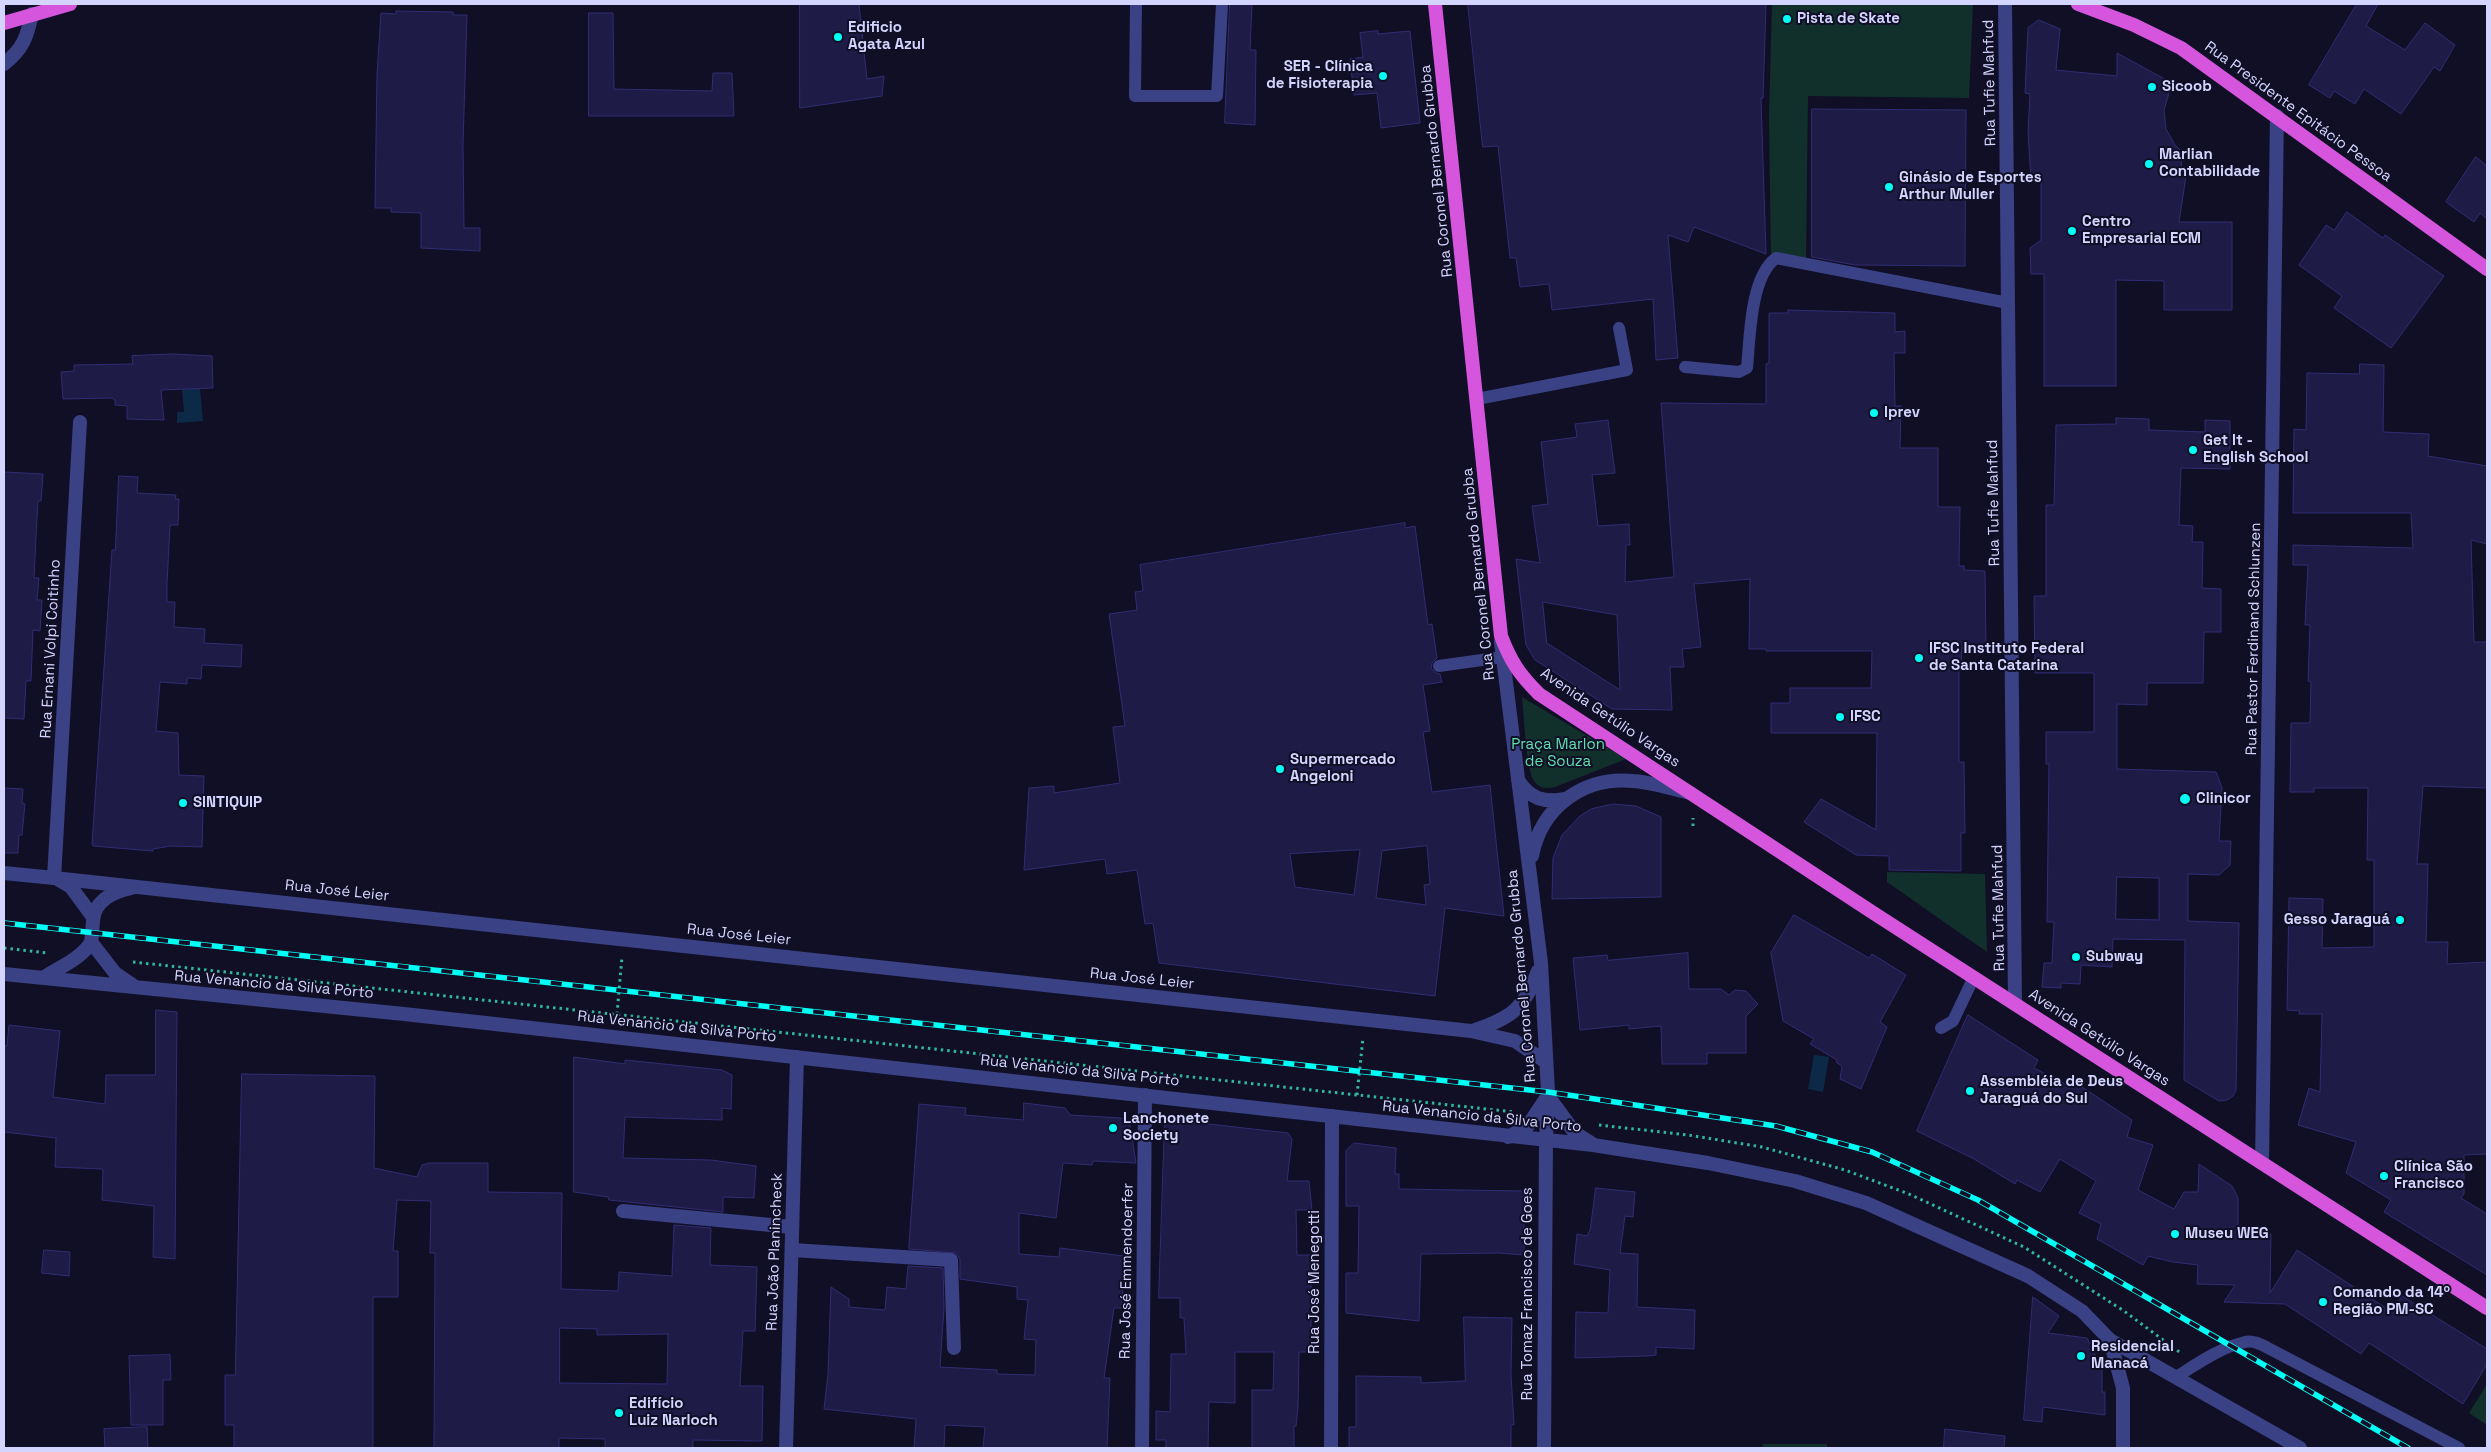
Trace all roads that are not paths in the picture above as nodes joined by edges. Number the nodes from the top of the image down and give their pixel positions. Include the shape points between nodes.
1 (70, 4) edge
2 (1136, 4) edge
3 (1222, 4) edge
4 (1435, 4) edge
5 (2005, 4) edge
6 (2078, 4) edge
7 (32, 14) junction
8 (4, 23) edge
9 (4, 64) edge
10 (2277, 116) junction
11 (2487, 269) edge
12 (2008, 303) junction
13 (1619, 328) dead end
14 (1685, 367) dead end
15 (1477, 399) junction
16 (80, 422) dead end
17 (1500, 636) junction
18 (1503, 657) junction
19 (1439, 666) dead end
20 (1518, 779) junction
21 (1694, 794) junction
22 (1565, 799) junction
23 (1530, 866) junction
24 (4, 873) edge
25 (54, 878) junction
26 (144, 886) junction
27 (93, 917) junction
28 (91, 942) junction
29 (1540, 963) junction
30 (4, 974) edge
31 (1974, 976) junction
32 (42, 978) junction
33 (137, 988) junction
34 (2015, 1002) junction
35 (1941, 1028) dead end
36 (1471, 1031) junction
37 (797, 1057) junction
38 (1546, 1062) junction
39 (1145, 1095) junction
40 (1548, 1096) junction
41 (1332, 1116) junction
42 (1508, 1136) junction
43 (1546, 1141) junction
44 (1593, 1145) junction
45 (2262, 1163) junction
46 (623, 1211) dead end
47 (792, 1227) junction
48 (792, 1250) junction
49 (2487, 1308) edge
50 (2110, 1340) junction
51 (954, 1348) dead end
52 (2176, 1377) junction
53 (786, 1448) edge
54 (1142, 1448) edge
55 (1331, 1448) edge
56 (1544, 1448) edge
57 (2124, 1448) edge
58 (2300, 1448) edge
59 (2459, 1448) edge

1 - 7 highway
2 - 3 lane via 1135,96 1217,96
4 - 15 highway, Rua Coronel Bernardo Grubba
5 - 12 street, Rua Tufie Mahfud
6 - 10 highway, Rua Presidente Epitácio Pessoa via 2134,25 2181,48
7 - 8 highway
7 - 9 street via 27,39
10 - 11 highway, Rua Presidente Epitácio Pessoa
10 - 45 street, Rua Pastor Ferdinand Schlunzen
12 - 14 lane via 1776,258 1761,274 1747,368 1740,372
12 - 34 street, Rua Tufie Mahfud
13 - 15 lane via 1627,370
15 - 17 highway, Rua Coronel Bernardo Grubba
16 - 25 street, Rua Ernani Volpi Coitinho
17 - 18 street, Rua Coronel Bernardo Grubba
17 - 21 highway, Avenida Getúlio Vargas via 1511,662 1540,694
18 - 19 lane
18 - 20 street, Rua Coronel Bernardo Grubba
20 - 22 street via 1523,789 1538,800
20 - 23 street, Rua Coronel Bernardo Grubba
21 - 22 street, Avenida Getúlio Vargas via 1619,780 1602,782
21 - 31 highway, Avenida Getúlio Vargas
22 - 23 street, Avenida Getúlio Vargas via 1554,808 1539,832
23 - 29 street, Rua Coronel Bernardo Grubba
24 - 25 street, Rua José Leier
25 - 26 street, Rua José Leier
25 - 27 street via 71,887
26 - 27 street via 121,890 107,897
26 - 36 street, Rua José Leier
27 - 28 street
28 - 32 street via 77,956
28 - 33 street via 116,973
29 - 36 street, Rua José Leier via 1530,994 1515,1012
29 - 38 street, Rua Coronel Bernardo Grubba
30 - 32 street, Rua Venancio da Silva Porto
31 - 34 highway, Avenida Getúlio Vargas
31 - 35 lane via 1953,1021
32 - 33 street, Rua Venancio da Silva Porto
33 - 37 street, Rua Venancio da Silva Porto
34 - 45 highway, Avenida Getúlio Vargas
36 - 38 street, Rua José Leier via 1516,1040
37 - 39 street, Rua Venancio da Silva Porto
37 - 47 street, Rua João Planincheck
38 - 40 street, Rua Coronel Bernardo Grubba
39 - 41 street, Rua Venancio da Silva Porto
39 - 54 street, Rua José Emmendoerfer
40 - 42 street via 1527,1127
40 - 43 street, Rua Coronel Bernardo Grubba
40 - 44 street via 1575,1133
41 - 42 street, Rua Venancio da Silva Porto
41 - 55 street, Rua José Menegotti
42 - 43 street, Rua Venancio da Silva Porto
43 - 44 street, Rua Venancio da Silva Porto
43 - 56 street, Rua Tomaz Francisco de Goes
44 - 50 street, Rua Venancio da Silva Porto via 1795,1181 1866,1203 2028,1276 2082,1311
45 - 49 highway, Avenida Getúlio Vargas
46 - 47 street
47 - 48 street, Rua João Planincheck
48 - 51 street via 951,1260
48 - 53 street, Rua João Planincheck
50 - 52 street
50 - 57 street via 2122,1388
52 - 58 street
52 - 59 lane via 2231,1347 2253,1342

